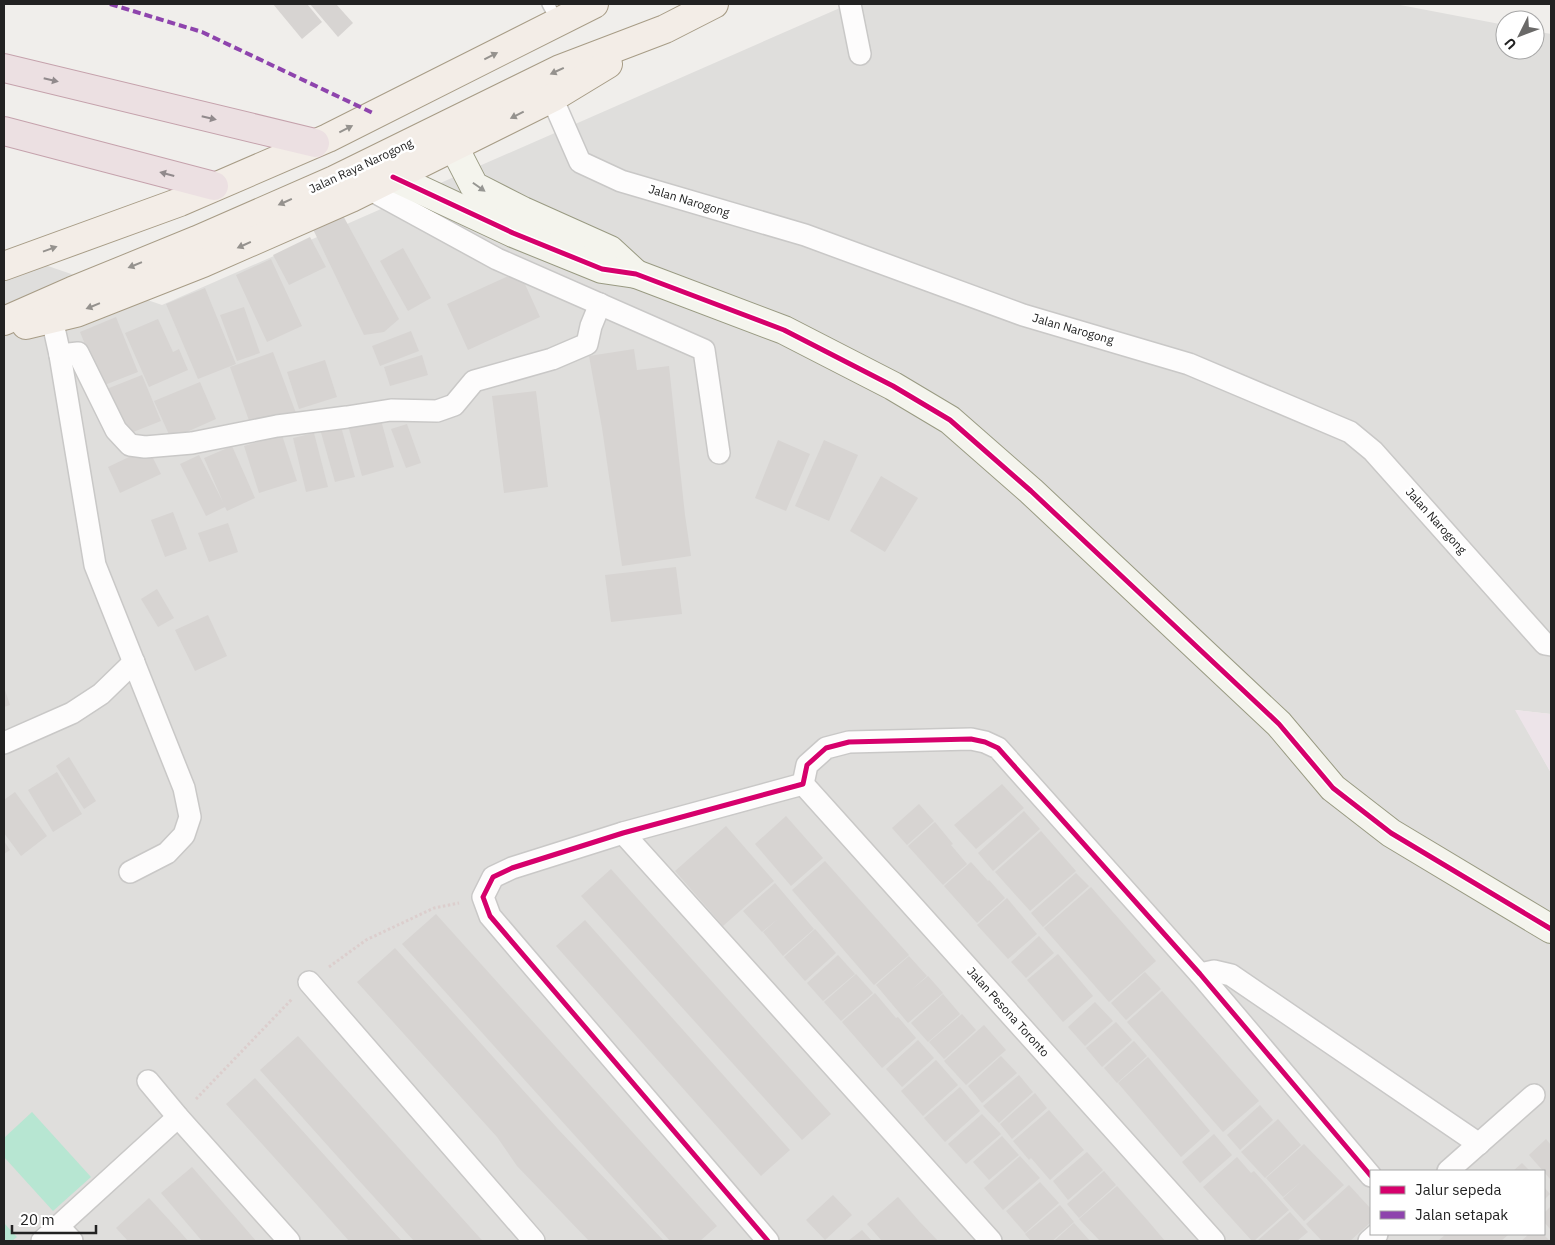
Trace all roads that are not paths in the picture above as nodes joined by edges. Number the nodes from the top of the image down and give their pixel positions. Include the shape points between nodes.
1 (594, 4) edge
2 (714, 4) edge
3 (850, 4) edge
4 (553, 13) edge
5 (665, 29) junction
6 (860, 54) dead end
7 (4, 68) edge
8 (552, 98) junction
9 (4, 131) edge
10 (316, 143) junction
11 (454, 147) junction
12 (393, 177) junction
13 (334, 180) junction
14 (214, 186) junction
15 (369, 189) junction
16 (232, 225) junction
17 (4, 266) edge
18 (636, 274) junction
19 (600, 304) junction
20 (52, 319) junction
21 (4, 321) edge
22 (4, 331) edge
23 (60, 355) junction
24 (719, 453) dead end
25 (1551, 645) edge
26 (134, 662) junction
27 (4, 743) edge
28 (803, 784) junction
29 (623, 833) junction
30 (130, 872) dead end
31 (1551, 929) edge
32 (1200, 974) junction
33 (309, 982) dead end
34 (148, 1081) dead end
35 (1534, 1095) dead end
36 (178, 1117) junction
37 (1479, 1144) junction
38 (1449, 1170) edge
39 (1370, 1175) edge
40 (65, 1234) edge
41 (765, 1240) edge
42 (42, 1241) edge
43 (289, 1241) edge
44 (534, 1241) edge
45 (991, 1241) edge
46 (1214, 1241) edge

1 - 4 main road
2 - 5 main road, Jalan Raya Narogong
3 - 6 street
10 -> 4 main road
5 - 8 main road
5 -> 13 main road, Jalan Raya Narogong via 560,69
7 -> 10 highway
8 -> 11 main road
8 - 25 street, Jalan Narogong via 580,162 621,181 806,235 1023,315 1189,364 1350,432 1373,451 1545,644
14 -> 9 highway
10 - 13 main road
10 - 14 main road
11 - 12 main road
11 -> 18 street via 474,186 610,250
12 - 15 main road
12 - 18 street via 513,233 602,269
13 -> 16 main road, Jalan Raya Narogong
14 - 16 main road
17 -> 14 main road via 180,202
15 - 19 street via 497,259
15 -> 20 main road via 203,263 76,313
16 -> 21 main road, Jalan Raya Narogong
18 - 31 street via 784,330 893,386 950,420 1031,491 1279,724 1333,788 1390,833
19 - 23 street via 587,344 552,359 474,381 454,405 437,411 390,410 277,426 192,443 130,445 116,430 78,353
19 - 24 street via 704,350
20 - 22 main road
20 - 23 street
23 - 26 street via 96,565
26 - 27 street via 101,694 72,713
26 - 30 street via 184,788 190,817 184,835 167,853
28 - 29 street
28 - 32 street via 807,765 826,748 849,742 970,739 998,748
28 - 46 street, Jalan Pesona Toronto
29 - 41 street via 493,877 483,897 487,910
29 - 45 street
32 - 37 street via 1214,971 1231,974
32 - 39 street
33 - 44 street
34 - 36 street
35 - 37 street
36 - 40 street
36 - 43 street
37 - 38 street
40 - 42 street

